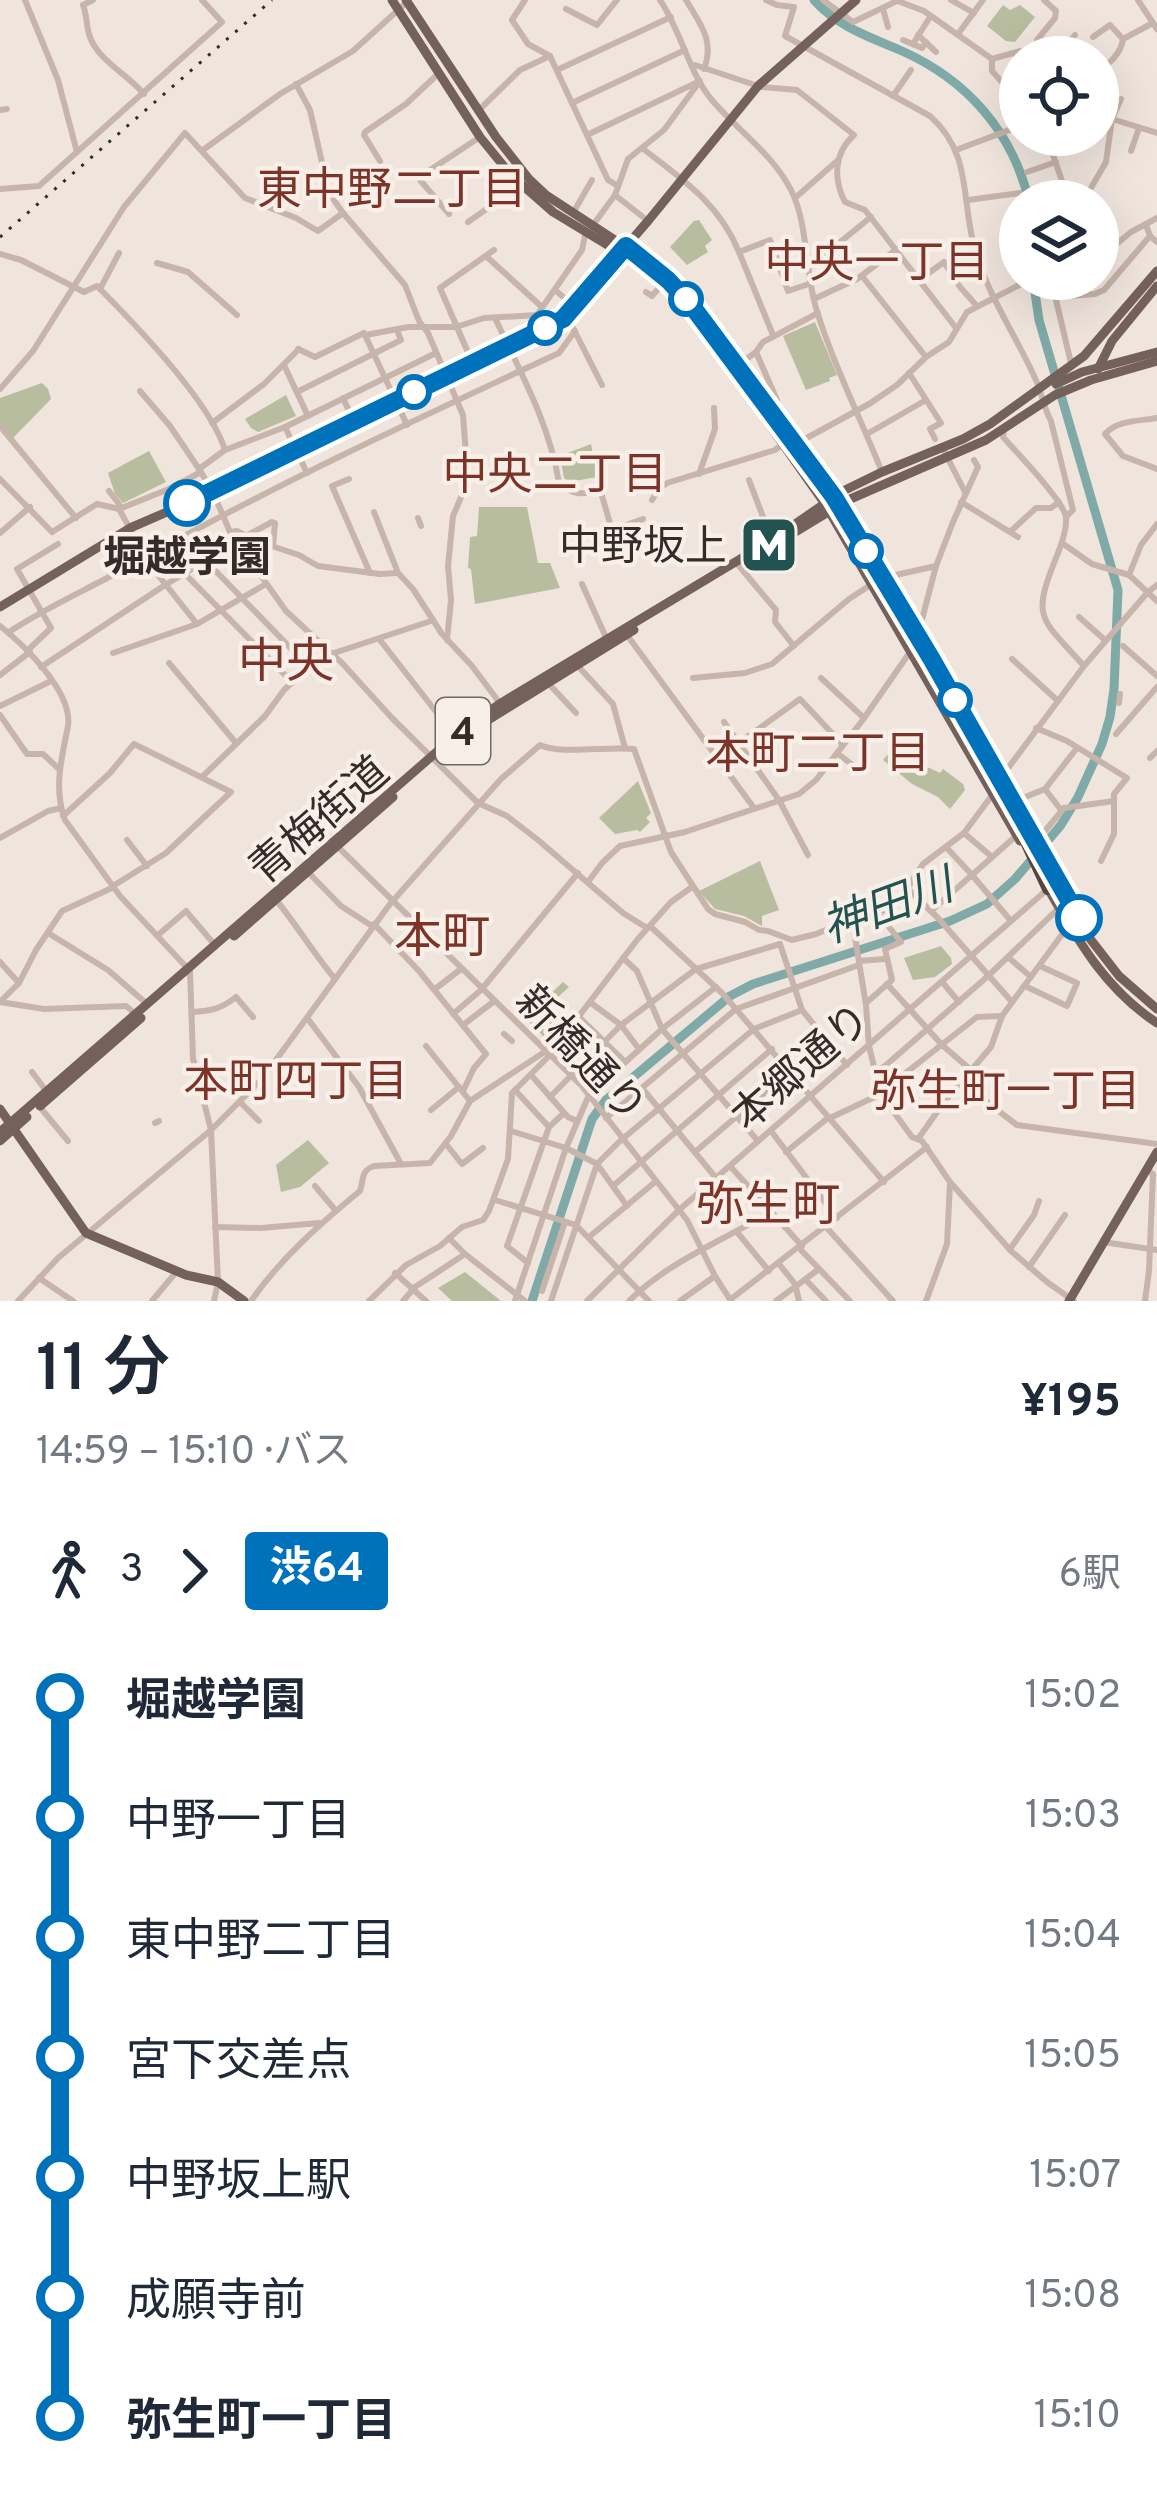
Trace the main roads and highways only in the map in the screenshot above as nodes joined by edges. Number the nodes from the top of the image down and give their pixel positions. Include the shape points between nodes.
1 (852, 1) edge
2 (401, 5) edge
3 (590, 228) junction
4 (623, 250) junction
5 (1157, 272) edge
6 (1157, 286) edge
7 (1124, 326) junction
8 (1093, 348) junction
9 (1157, 352) edge
10 (1134, 359) junction
11 (1157, 361) edge
12 (1098, 368) junction
13 (1120, 372) junction
14 (1066, 377) junction
15 (1091, 380) junction
16 (1053, 387) junction
17 (788, 442) junction
18 (941, 448) junction
19 (832, 504) junction
20 (878, 582) junction
21 (0, 607) edge
22 (608, 642) junction
23 (925, 663) junction
24 (432, 759) junction
25 (995, 781) junction
26 (334, 844) junction
27 (1035, 854) junction
28 (1053, 885) junction
29 (190, 971) junction
30 (1157, 1009) edge
31 (1157, 1023) edge
32 (0, 1109) edge
33 (13, 1125) junction
34 (0, 1137) edge
35 (1157, 1142) edge
36 (1071, 1300) edge
37 (248, 1301) edge

1 - 4 main road via 758,86
2 - 3 main road via 529,179
2 - 3 main road via 481,137 521,185
3 - 4 main road
4 - 17 main road via 691,316
4 - 17 main road via 692,306
4 - 21 main road via 571,312 543,329 130,528
5 - 8 main road
6 - 7 main road
7 - 10 main road via 1119,349
7 - 12 main road
8 - 12 main road
8 - 14 main road
9 - 10 main road, 青梅街道 / 4
10 - 12 main road, 青梅街道 / 4
11 - 13 main road, 青梅街道 / 4
12 - 13 main road
12 - 14 main road, 青梅街道 / 4
12 - 15 main road
13 - 15 main road, 青梅街道 / 4
14 - 15 main road, 青梅街道 / 4
14 - 16 main road, 青梅街道 / 4
16 - 18 main road, 青梅街道 / 4
16 - 18 main road, 青梅街道 / 4 via 1004,429
17 - 19 main road
18 - 19 main road, 青梅街道 / 4
18 - 19 main road, 青梅街道 / 4
19 - 20 main road
19 - 22 main road, 青梅街道 / 4
19 - 22 main road, 青梅街道 / 4
20 - 23 main road via 915,633
20 - 23 main road via 910,651
22 - 24 main road, 青梅街道 / 4
22 - 24 main road, 青梅街道 / 4 via 501,704
23 - 25 main road
23 - 25 highway
24 - 26 main road, 青梅街道 / 4
25 - 27 highway
25 - 27 main road
25 - 27 main road via 1017,835
26 - 29 main road, 青梅街道 / 4
26 - 29 main road, 青梅街道 / 4
27 - 28 highway
28 - 30 main road via 1102,955
28 - 31 main road via 1091,960
29 - 33 main road, 青梅街道 / 4
29 - 33 main road, 青梅街道 / 4
32 - 33 main road
33 - 34 main road, 青梅街道 / 4
33 - 37 main road via 86,1233
35 - 36 main road

